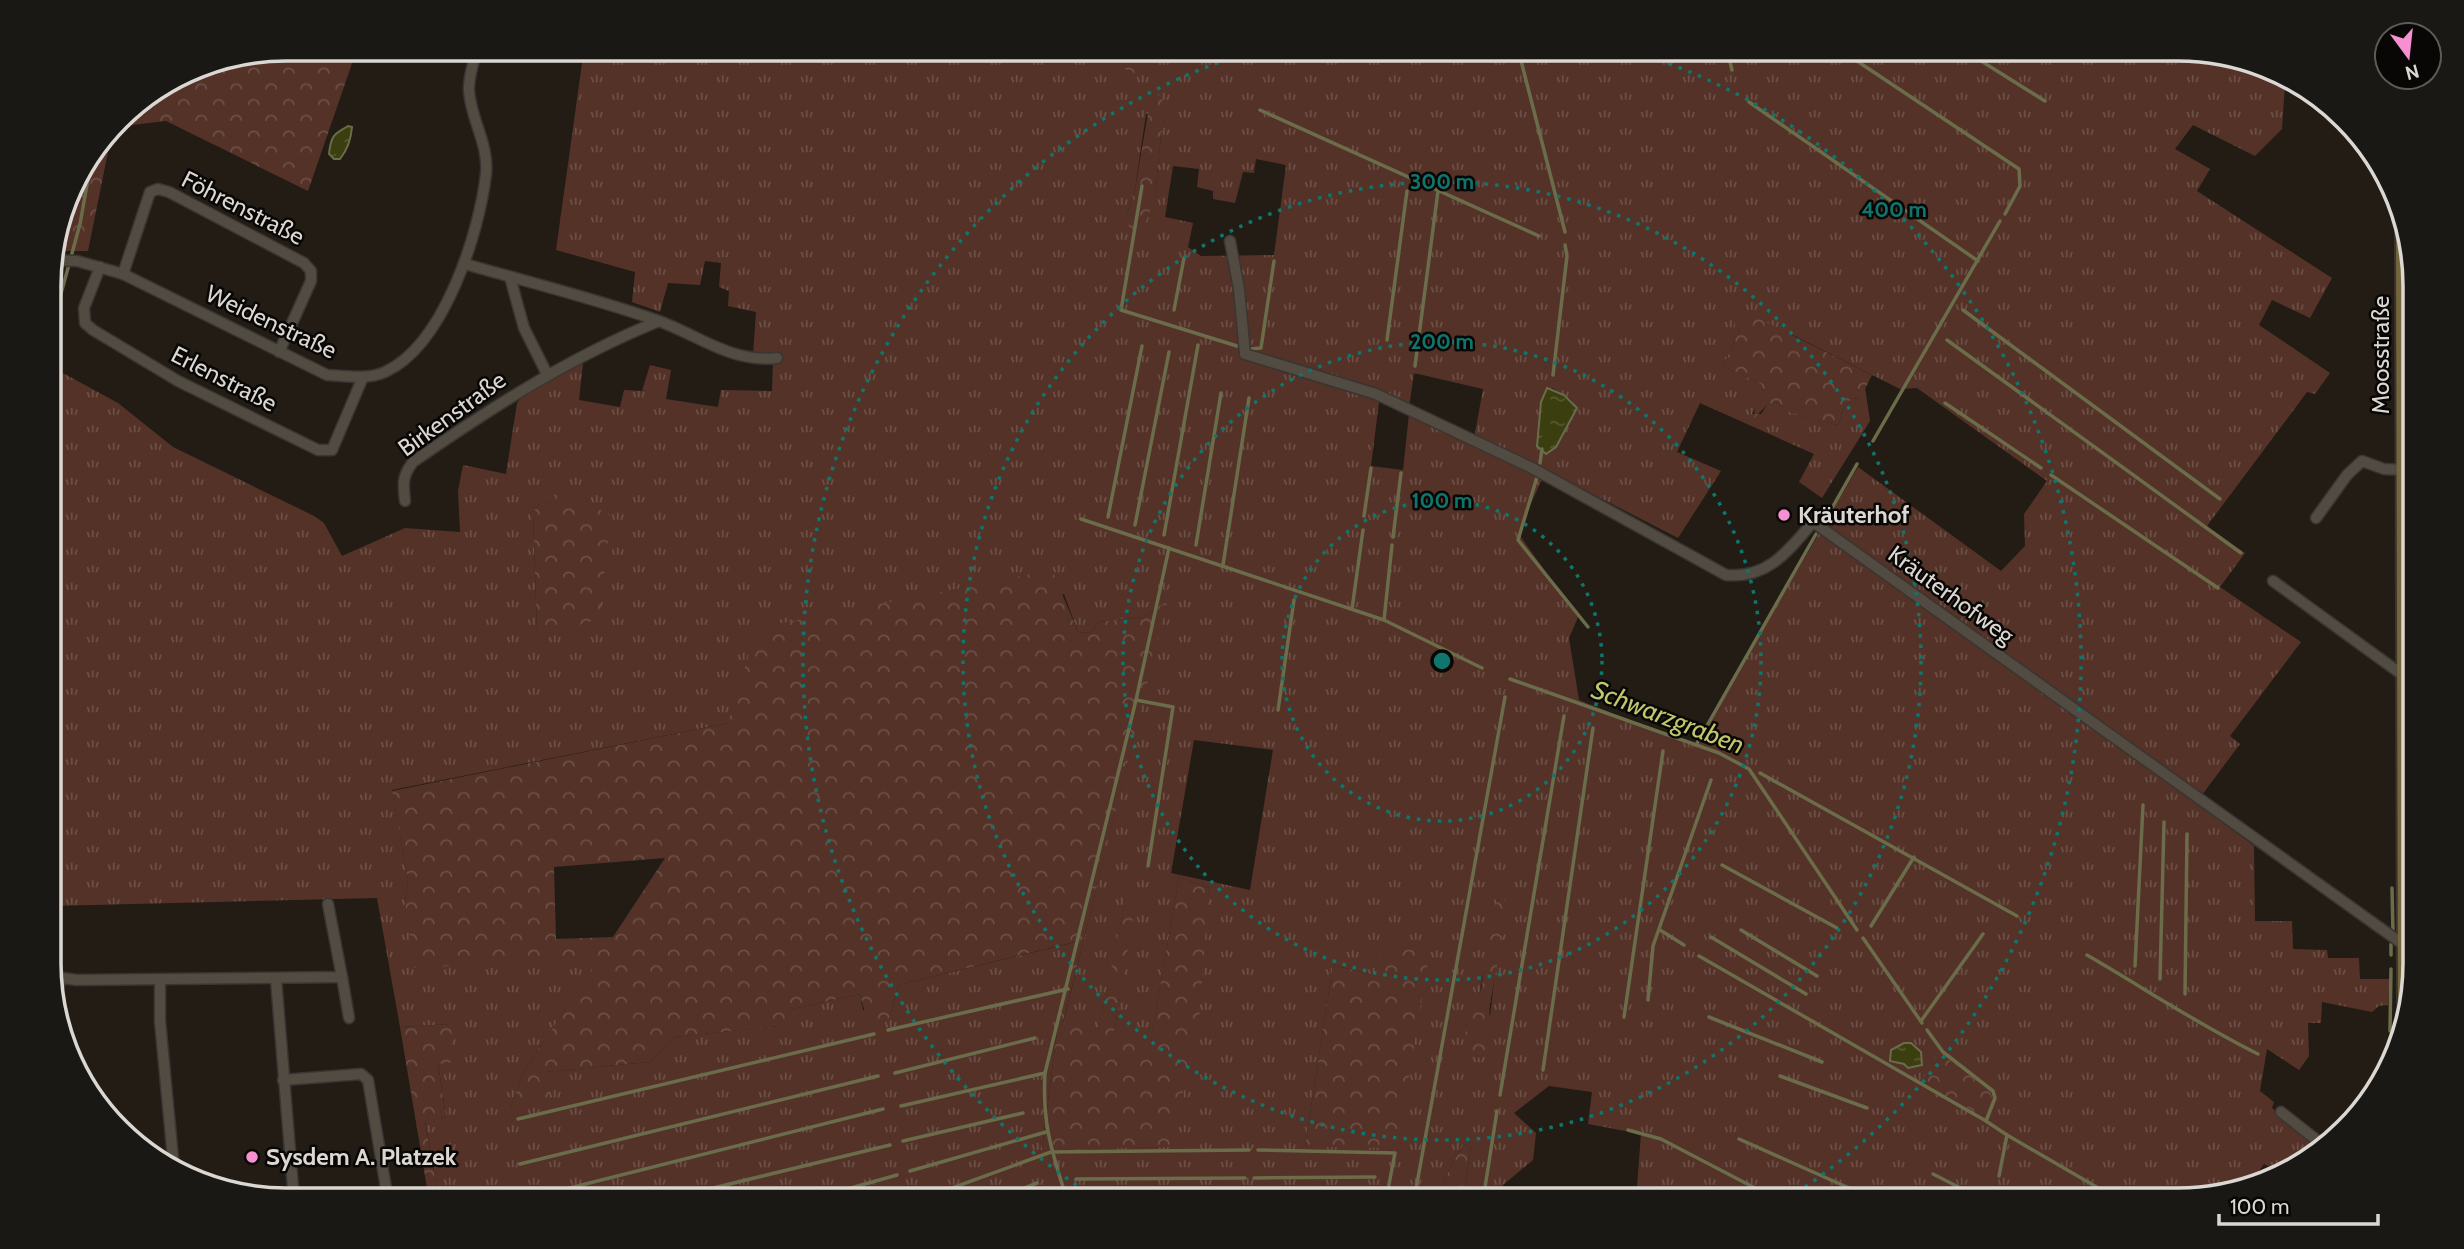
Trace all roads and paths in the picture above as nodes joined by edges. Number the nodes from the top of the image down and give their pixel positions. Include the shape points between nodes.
1 (474, 62) edge
2 (1230, 241) dead end
3 (63, 260) edge
4 (465, 264) junction
5 (100, 267) junction
6 (123, 274) junction
7 (510, 277) junction
8 (659, 321) junction
9 (279, 352) junction
10 (777, 358) dead end
11 (547, 374) junction
12 (363, 377) junction
13 (2403, 470) edge
14 (405, 501) dead end
15 (2316, 518) dead end
16 (2273, 581) dead end
17 (2403, 675) edge
18 (328, 904) dead end
19 (2403, 945) edge
20 (342, 977) junction
21 (62, 978) edge
22 (276, 979) junction
23 (160, 981) junction
24 (349, 1018) dead end
25 (283, 1080) junction
26 (2281, 1112) dead end
27 (2316, 1140) edge
28 (173, 1157) edge
29 (293, 1188) edge
30 (386, 1188) edge

1 - 4 street via 468,88 485,148 486,174
2 - 19 street, Kräuterhofweg via 1245,355 1376,394 1532,468 1726,575 1767,569 1813,522
3 - 5 street, Weidenstraße
4 - 7 street
4 - 12 street, Weidenstraße via 448,301 408,359 383,373
5 - 6 street, Weidenstraße
5 - 12 street, Erlenstraße via 83,308 85,323 93,330 178,381 318,450 332,450 339,440
6 - 9 street, Weidenstraße
6 - 9 street, Föhrenstraße via 150,192 170,192 312,271
7 - 8 street
7 - 11 street via 524,328
8 - 10 street via 713,348
8 - 11 street, Birkenstraße
9 - 12 street, Weidenstraße via 327,375
11 - 14 street, Birkenstraße via 413,463 402,483
13 - 15 street via 2362,461
16 - 17 street
18 - 20 street
20 - 22 street
20 - 24 street
21 - 23 street
22 - 23 street
22 - 25 street
23 - 28 street
25 - 29 street
25 - 30 street via 364,1076 370,1086
26 - 27 street

